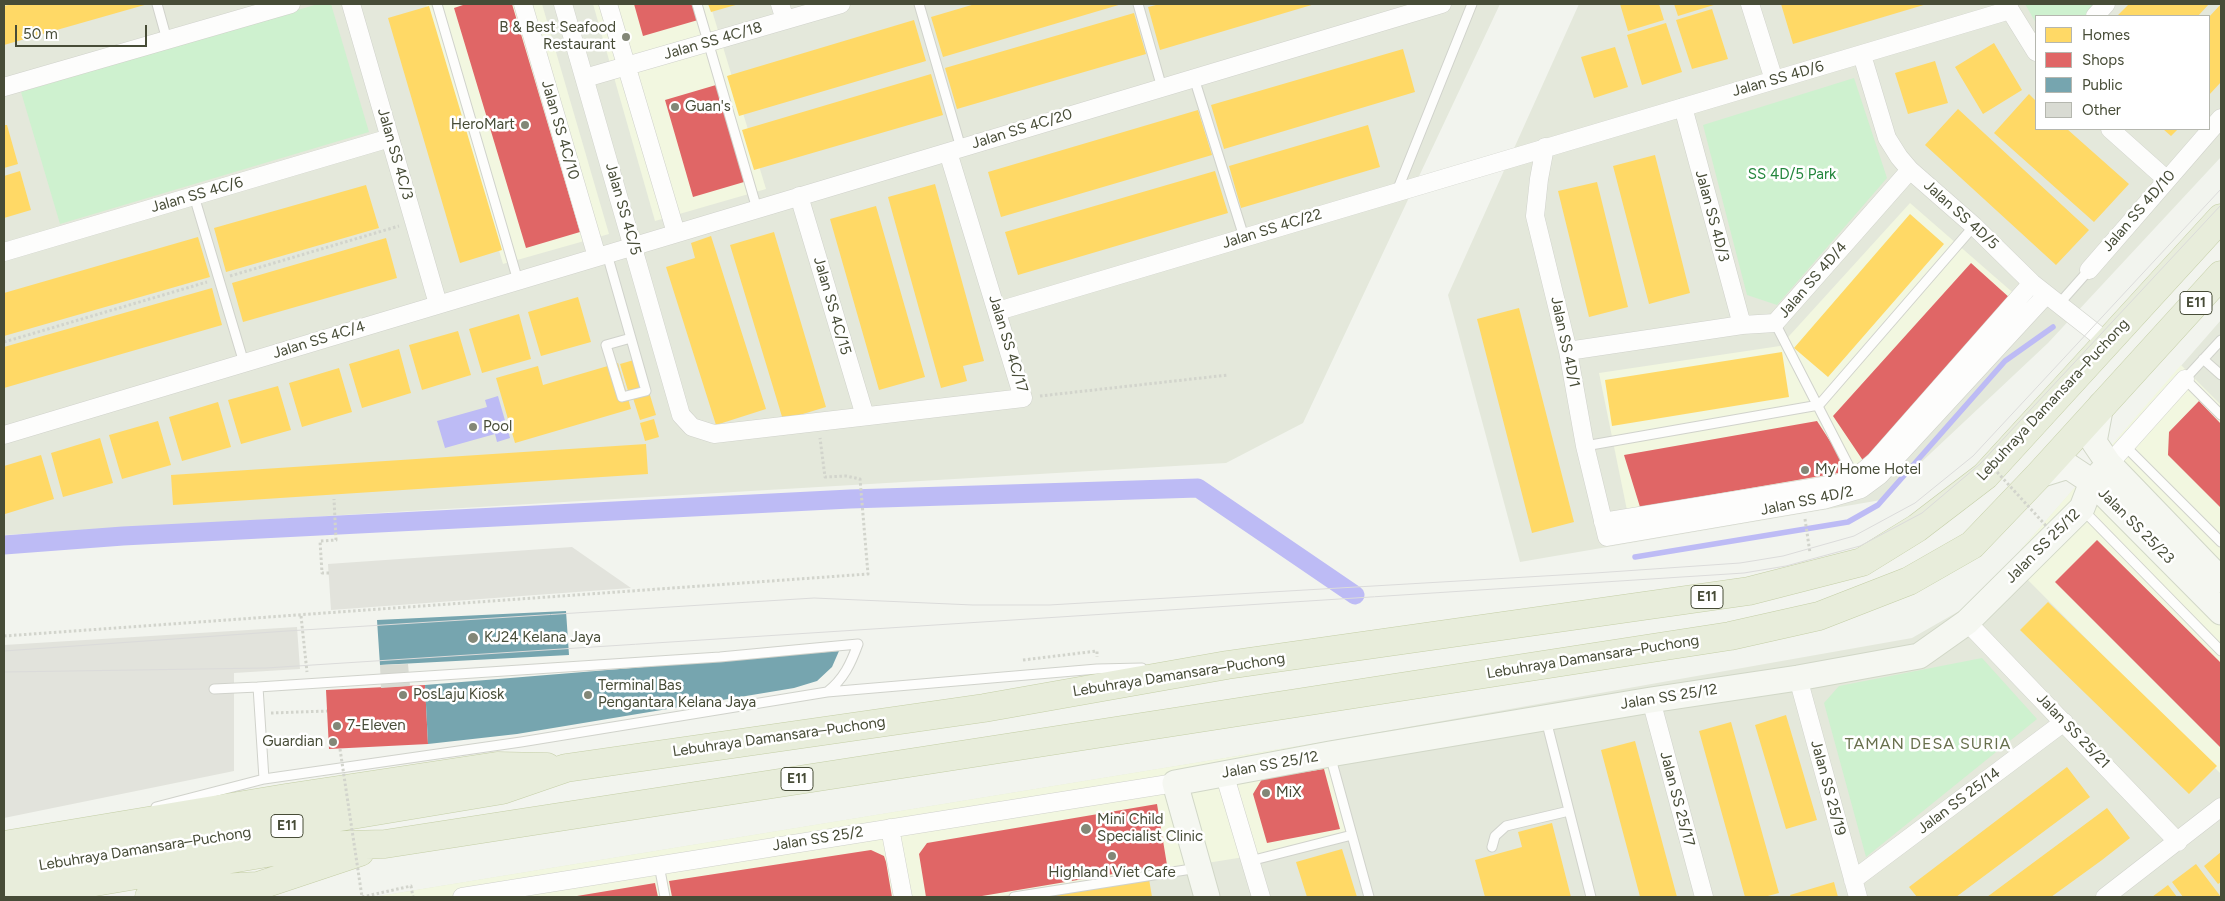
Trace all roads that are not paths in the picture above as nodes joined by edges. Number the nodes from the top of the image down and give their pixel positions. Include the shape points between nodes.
1 (157, 4) edge
2 (291, 4) edge
3 (351, 4) edge
4 (437, 4) edge
5 (523, 4) edge
6 (564, 4) edge
7 (608, 4) edge
8 (697, 4) edge
9 (841, 4) edge
10 (919, 4) edge
11 (1138, 4) edge
12 (1442, 4) edge
13 (1472, 4) edge
14 (1750, 4) edge
15 (2106, 4) edge
16 (2009, 7) edge
17 (1409, 8) edge
18 (783, 12) edge
19 (2096, 15) edge
20 (168, 40) junction
21 (708, 42) junction
22 (2035, 50) edge
23 (1862, 55) junction
24 (626, 66) junction
25 (585, 78) junction
26 (1194, 78) junction
27 (1774, 80) junction
28 (4, 87) edge
29 (1162, 88) junction
30 (1683, 107) junction
31 (2221, 118) edge
32 (2111, 130) edge
33 (390, 138) junction
34 (1545, 148) junction
35 (954, 150) junction
36 (1910, 170) junction
37 (2166, 179) junction
38 (1396, 192) junction
39 (194, 196) junction
40 (800, 196) junction
41 (757, 209) junction
42 (2221, 218) edge
43 (1974, 226) junction
44 (676, 233) junction
45 (1244, 237) junction
46 (634, 246) junction
47 (4, 252) edge
48 (602, 255) junction
49 (2089, 270) joint
50 (2221, 275) edge
51 (518, 281) junction
52 (2032, 283) junction
53 (2052, 300) junction
54 (438, 304) junction
55 (998, 311) junction
56 (1775, 323) junction
57 (1742, 325) junction
58 (631, 338) junction
59 (2221, 340) edge
60 (2107, 342) junction
61 (1568, 352) junction
62 (2204, 359) junction
63 (244, 363) junction
64 (2221, 375) edge
65 (2185, 379) junction
66 (858, 397) junction
67 (1819, 405) junction
68 (2101, 405) junction
69 (892, 413) junction
70 (2221, 415) edge
71 (865, 416) junction
72 (4, 435) edge
73 (1585, 446) junction
74 (2117, 455) junction
75 (2039, 474) junction
76 (2092, 482) junction
77 (1858, 484) junction
78 (2082, 508) junction
79 (1605, 529) joint
80 (2221, 542) edge
81 (2221, 580) edge
82 (2221, 612) edge
83 (1967, 622) junction
84 (2221, 651) edge
85 (1228, 665) junction
86 (1798, 678) junction
87 (258, 687) junction
88 (214, 689) dead end
89 (827, 692) junction
90 (1651, 700) junction
91 (1545, 718) junction
92 (2064, 722) junction
93 (1330, 754) junction
94 (566, 768) junction
95 (1224, 773) junction
96 (264, 779) junction
97 (1175, 783) junction
98 (2221, 807) edge
99 (148, 809) dead end
100 (1569, 811) junction
101 (129, 814) dead end
102 (890, 828) junction
103 (1352, 835) junction
104 (2178, 842) junction
105 (385, 844) junction
106 (4, 845) edge
107 (1492, 847) dead end
108 (1250, 861) junction
109 (659, 865) junction
110 (1198, 868) junction
111 (4, 873) edge
112 (1853, 880) junction
113 (6, 897) edge
114 (149, 897) edge
115 (462, 897) edge
116 (665, 897) edge
117 (903, 897) edge
118 (1014, 897) edge
119 (1207, 897) edge
120 (1261, 897) edge
121 (1369, 897) edge
122 (1591, 897) edge
123 (1704, 897) edge
124 (1858, 897) edge
125 (2105, 897) edge

1 - 20 lane
2 - 20 street
3 - 33 street, Jalan SS 4C/3
4 - 51 lane
5 - 48 street, Jalan SS 4C/10
6 - 25 street, Jalan SS 4C/5
7 - 24 street
8 - 21 lane
9 - 18 street, Jalan SS 4C/18
10 - 35 lane
11 - 29 lane
12 - 17 street, Jalan SS 4C/20
13 - 38 lane
14 - 27 street
15 - 19 street
16 - 22 street
16 - 23 street, Jalan SS 4D/6
17 - 26 street, Jalan SS 4C/20
18 - 21 street, Jalan SS 4C/18
20 - 28 street
21 - 24 street, Jalan SS 4C/18
21 - 41 lane
23 - 27 street, Jalan SS 4D/6
23 - 36 street, Jalan SS 4D/5 via 1887,138
24 - 25 street, Jalan SS 4C/18
24 - 44 street
25 - 46 street, Jalan SS 4C/5
26 - 29 street, Jalan SS 4C/20
26 - 45 lane
27 - 30 street, Jalan SS 4D/6
29 - 35 street, Jalan SS 4C/20
30 - 34 street, Jalan SS 4D/6
30 - 57 street, Jalan SS 4D/3
31 - 37 street, Jalan SS 4D/10
32 - 37 street
33 - 39 street, Jalan SS 4C/6
33 - 54 street, Jalan SS 4C/3
34 - 38 street, Jalan SS 4C/22
34 - 61 street, Jalan SS 4D/1 via 1536,216
35 - 40 street, Jalan SS 4C/20
35 - 55 street, Jalan SS 4C/17
36 - 43 street, Jalan SS 4D/5
36 - 56 street, Jalan SS 4D/4
37 - 49 street, Jalan SS 4D/10
38 - 45 street, Jalan SS 4C/22
39 - 47 street, Jalan SS 4C/6
39 - 63 lane
40 - 41 street, Jalan SS 4C/20
40 - 66 street, Jalan SS 4C/15
41 - 44 street, Jalan SS 4C/20
42 - 60 highway, Lebuhraya Damansara–Puchong / E11
43 - 52 street, Jalan SS 4D/5
43 - 67 lane
44 - 46 street, Jalan SS 4C/20
45 - 55 street, Jalan SS 4C/22
46 - 48 street, Jalan SS 4C/4
46 - 71 street, Jalan SS 4C/5 via 681,414 692,427 714,434
48 - 51 street, Jalan SS 4C/4
48 - 58 lane, Jalan SS 4C/10
49 - 53 lane, Jalan SS 4D/10
50 - 68 highway, Lebuhraya Damansara–Puchong / E11
51 - 54 street, Jalan SS 4C/4
52 - 53 street, Jalan SS 4D/5
52 - 77 street
53 - 60 street, Jalan SS 4D/5
53 - 77 street, Jalan SS 4D/2 via 1880,475
54 - 63 street, Jalan SS 4C/4
55 - 69 street, Jalan SS 4C/17 via 1023,398
56 - 57 street, Jalan SS 4D/4
56 - 67 lane
57 - 61 street, Jalan SS 4D/4
58 - 58 lane, Jalan SS 4C/10 via 646,390 622,397 606,346
59 - 62 lane
60 - 85 highway, Lebuhraya Damansara–Puchong / E11 via 1985,476 1917,528 1862,562 1749,591
61 - 73 street, Jalan SS 4D/1
62 - 64 lane
62 - 65 lane
63 - 72 street, Jalan SS 4C/4
65 - 70 lane
65 - 74 street
66 - 69 street
66 - 71 street, Jalan SS 4C/15
67 - 73 lane
67 - 77 lane
68 - 74 street, Jalan SS 25/23 via 2094,442
68 - 75 highway, Lebuhraya Damansara–Puchong / E11
69 - 71 street
73 - 79 street, Jalan SS 4D/1
74 - 76 street
74 - 80 lane, Jalan SS 25/23
74 - 81 street, Jalan SS 25/23
75 - 76 street, Jalan SS 25/23 via 2068,466
75 - 105 highway, Lebuhraya Damansara–Puchong / E11 via 1972,545 1908,581 1819,616 1730,636
76 - 78 street, Jalan SS 25/12
76 - 82 street, Jalan SS 25/23
77 - 79 street, Jalan SS 4D/2 via 1823,500
78 - 83 street, Jalan SS 25/12
78 - 84 lane
83 - 86 street, Jalan SS 25/12 via 1919,656
83 - 92 street, Jalan SS 25/21
85 - 89 lane via 1097,669
85 - 94 highway, Lebuhraya Damansara–Puchong / E11 via 984,708
86 - 90 street, Jalan SS 25/12
86 - 112 street, Jalan SS 25/19
87 - 88 lane
87 - 89 lane via 720,657 858,644 839,683
87 - 96 lane
89 - 96 lane via 521,742
90 - 91 street, Jalan SS 25/12
90 - 123 street, Jalan SS 25/17
91 - 93 street, Jalan SS 25/12
91 - 100 lane
92 - 104 street, Jalan SS 25/21
92 - 112 street, Jalan SS 25/14
93 - 95 street, Jalan SS 25/12
93 - 103 lane
94 - 106 highway via 488,768
94 - 111 highway, Lebuhraya Damansara–Puchong / E11 via 502,790
95 - 97 street, Jalan SS 25/12
95 - 108 street
96 - 99 lane
97 - 102 street, Jalan SS 25/2
97 - 110 street
98 - 104 street
100 - 107 lane via 1506,826 1495,836
100 - 122 lane
101 - 106 lane
102 - 109 street, Jalan SS 25/2
102 - 117 street
103 - 108 lane
103 - 121 lane
104 - 125 street
105 - 113 highway, Lebuhraya Damansara–Puchong / E11 via 308,846
105 - 114 highway via 258,886 198,889
108 - 120 street
109 - 115 street, Jalan SS 25/2
109 - 116 lane
110 - 118 lane
110 - 119 street
112 - 124 street, Jalan SS 25/19

